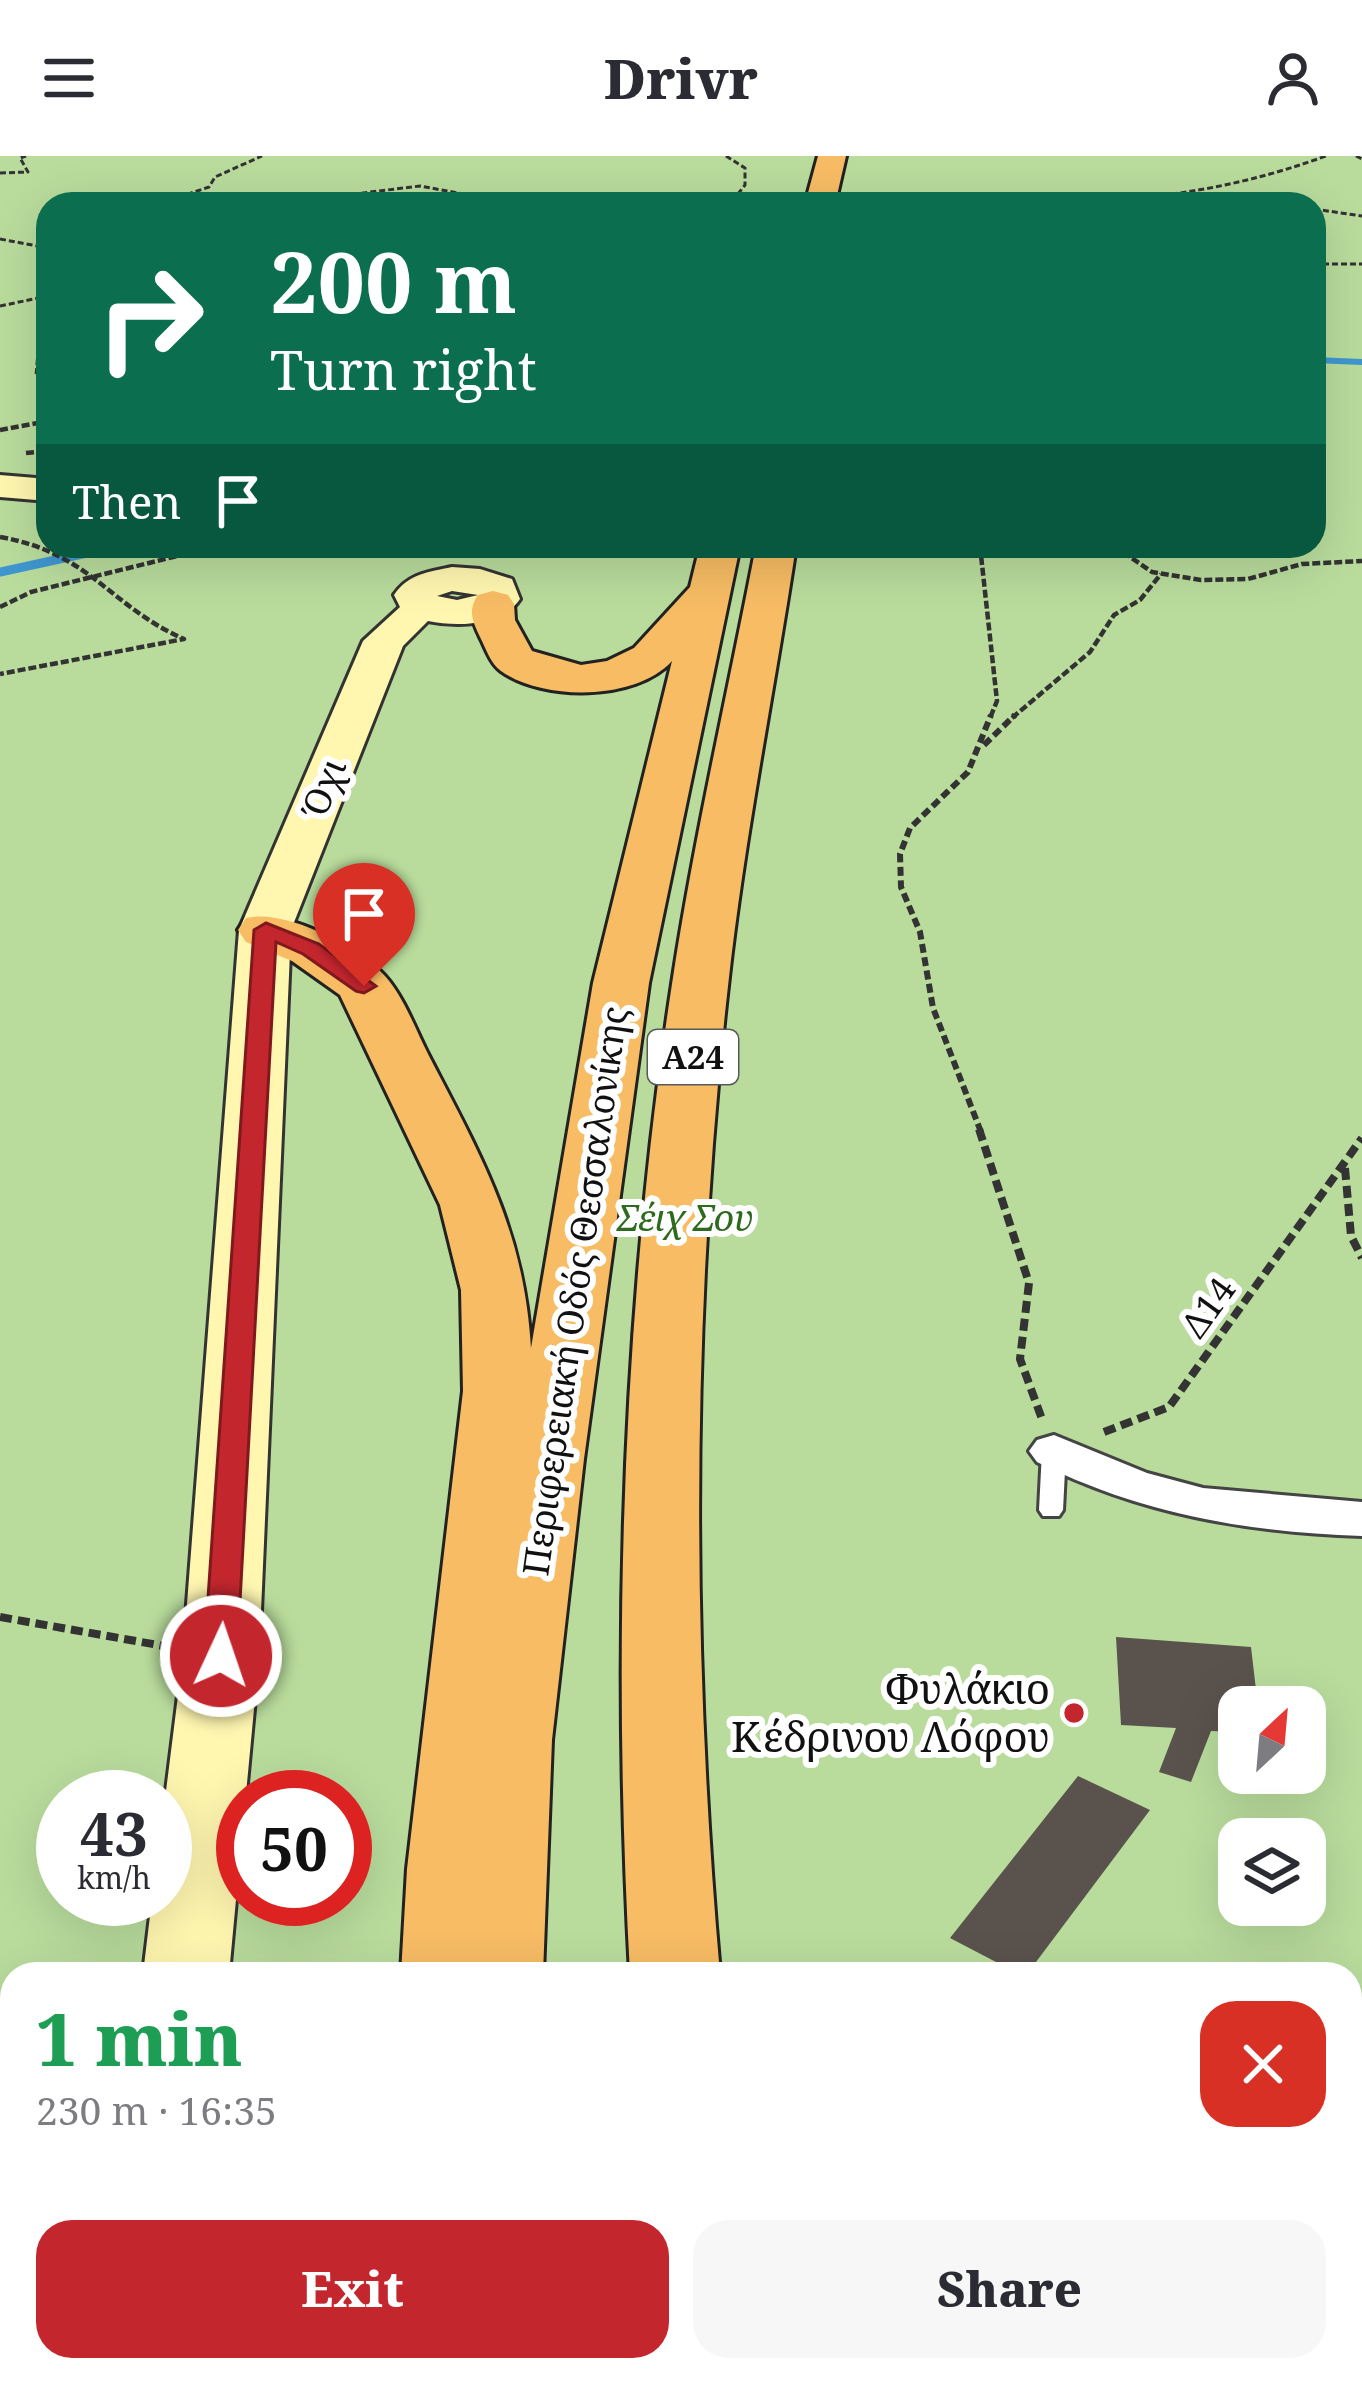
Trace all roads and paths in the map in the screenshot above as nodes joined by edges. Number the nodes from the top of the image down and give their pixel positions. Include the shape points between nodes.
1 (26, 156) edge
2 (262, 156) edge
3 (726, 156) edge
4 (744, 156) edge
5 (832, 156) edge
6 (1326, 156) edge
7 (745, 169) junction
8 (0, 173) edge
9 (194, 192) edge
10 (371, 192) edge
11 (453, 192) edge
12 (739, 192) edge
13 (823, 192) edge
14 (1188, 192) edge
15 (1326, 211) edge
16 (1362, 216) edge
17 (0, 239) edge
18 (36, 246) edge
19 (1326, 264) edge
20 (1362, 264) edge
21 (36, 298) edge
22 (0, 306) edge
23 (36, 423) edge
24 (0, 430) edge
25 (0, 486) edge
26 (36, 489) edge
27 (0, 537) edge
28 (36, 544) edge
29 (62, 558) edge
30 (173, 558) edge
31 (981, 558) edge
32 (1135, 558) edge
33 (736, 559) edge
34 (1362, 561) edge
35 (1162, 573) junction
36 (98, 578) junction
37 (459, 589) edge
38 (0, 607) edge
39 (0, 674) edge
40 (979, 750) junction
41 (266, 930) junction
42 (1362, 1138) edge
43 (1344, 1166) junction
44 (1362, 1258) edge
45 (1054, 1450) junction
46 (1052, 1510) dead end
47 (1362, 1519) edge
48 (0, 1617) edge
49 (221, 1656) junction
50 (187, 1962) edge
51 (446, 1962) edge
52 (499, 1962) edge
53 (675, 1962) edge

1 - 8 path via 20,158 28,172
2 - 9 path
3 - 7 path
4 - 7 path
5 - 13 highway
6 - 14 path
7 - 12 path
10 - 11 path
15 - 16 path
17 - 18 path
19 - 20 path
21 - 22 path
23 - 24 path
25 - 26 main road
27 - 28 path
29 - 36 path
30 - 36 path
31 - 40 path via 997,701
32 - 35 path
33 - 37 highway via 660,650 593,678 521,665 490,610
33 - 52 highway, Περιφερειακή Οδός Θεσσαλονίκης / Α24 via 668,758 621,983 511,1740
33 - 53 highway, Α24 via 672,1269 661,1733
34 - 35 path via 1302,564 1248,579
35 - 40 path via 1114,615 1090,652
36 - 38 path
36 - 39 path via 128,607 184,638
37 - 41 main road, Όχι via 384,641
40 - 45 path via 968,772 910,828 901,887 920,932 933,1008 981,1126 1029,1283 1020,1359
41 - 49 main road, Όχι
41 - 51 highway via 364,986 472,1205 494,1290 498,1390
42 - 43 path, Δ14
43 - 44 path via 1351,1236
43 - 45 path, Δ14 via 1169,1407
45 - 46 lane
45 - 47 street via 1108,1480 1192,1506
48 - 49 path
49 - 50 main road, Όχι

